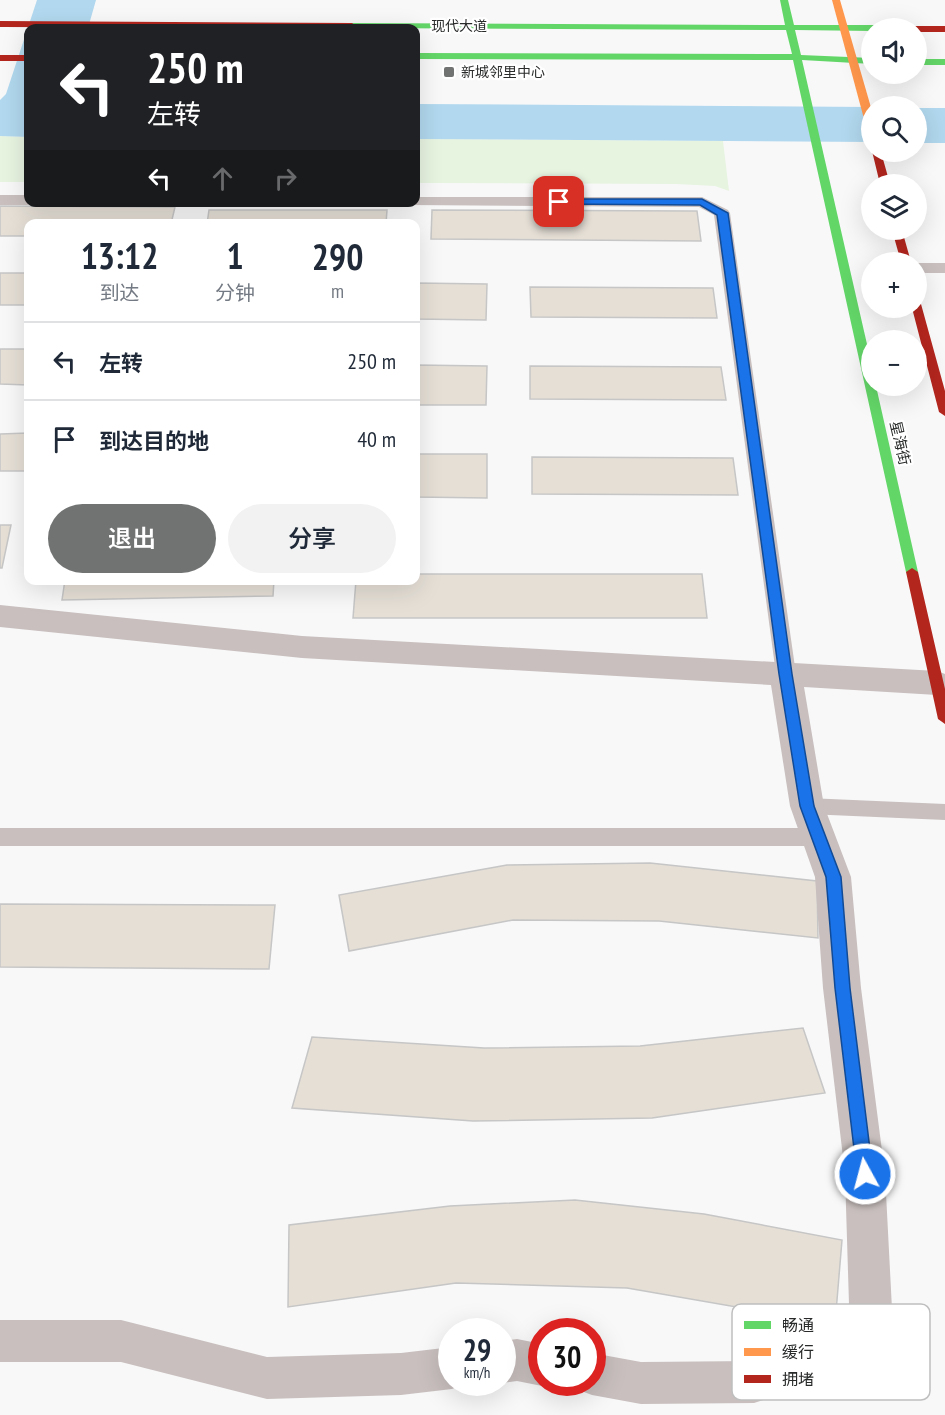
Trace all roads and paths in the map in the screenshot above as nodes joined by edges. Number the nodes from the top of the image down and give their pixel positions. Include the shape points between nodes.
1 (784, 0) edge
2 (836, 0) edge
3 (7, 24) edge
4 (24, 24) edge
5 (24, 24) edge
6 (105, 24) edge
7 (420, 26) edge
8 (790, 28) junction
9 (844, 28) junction
10 (861, 28) edge
11 (927, 29) edge
12 (945, 29) edge
13 (420, 56) edge
14 (796, 57) junction
15 (3, 58) edge
16 (24, 58) edge
17 (853, 61) junction
18 (861, 61) edge
19 (927, 62) edge
20 (945, 62) edge
21 (864, 96) edge
22 (0, 200) edge
23 (24, 200) edge
24 (420, 201) edge
25 (927, 268) edge
26 (945, 268) edge
27 (920, 318) edge
28 (945, 411) edge
29 (0, 616) edge
30 (786, 674) junction
31 (937, 683) junction
32 (945, 719) edge
33 (945, 812) edge
34 (814, 822) junction
35 (0, 837) edge
36 (871, 1304) edge
37 (0, 1341) edge
38 (438, 1370) edge
39 (606, 1377) edge
40 (732, 1382) edge

1 - 8 main road, 星海街
2 - 9 main road
3 - 4 main road, 现代大道
5 - 6 main road, 现代大道
7 - 8 main road, 现代大道
8 - 9 main road, 现代大道
8 - 14 main road, 星海街
9 - 10 main road, 现代大道
9 - 17 main road
11 - 12 main road
13 - 14 main road, 现代大道
14 - 17 main road, 现代大道
14 - 31 main road, 星海街
15 - 16 main road
17 - 18 main road, 现代大道
17 - 21 main road
19 - 20 main road
22 - 23 lane
24 - 30 lane via 702,202 722,213
25 - 26 lane
27 - 28 main road
29 - 30 street via 302,648
30 - 31 street
30 - 34 street
31 - 32 main road, 星海街
33 - 34 lane
34 - 35 lane
34 - 36 street via 833,877 865,1174
37 - 38 street via 121,1341 267,1378
39 - 40 street via 641,1383

